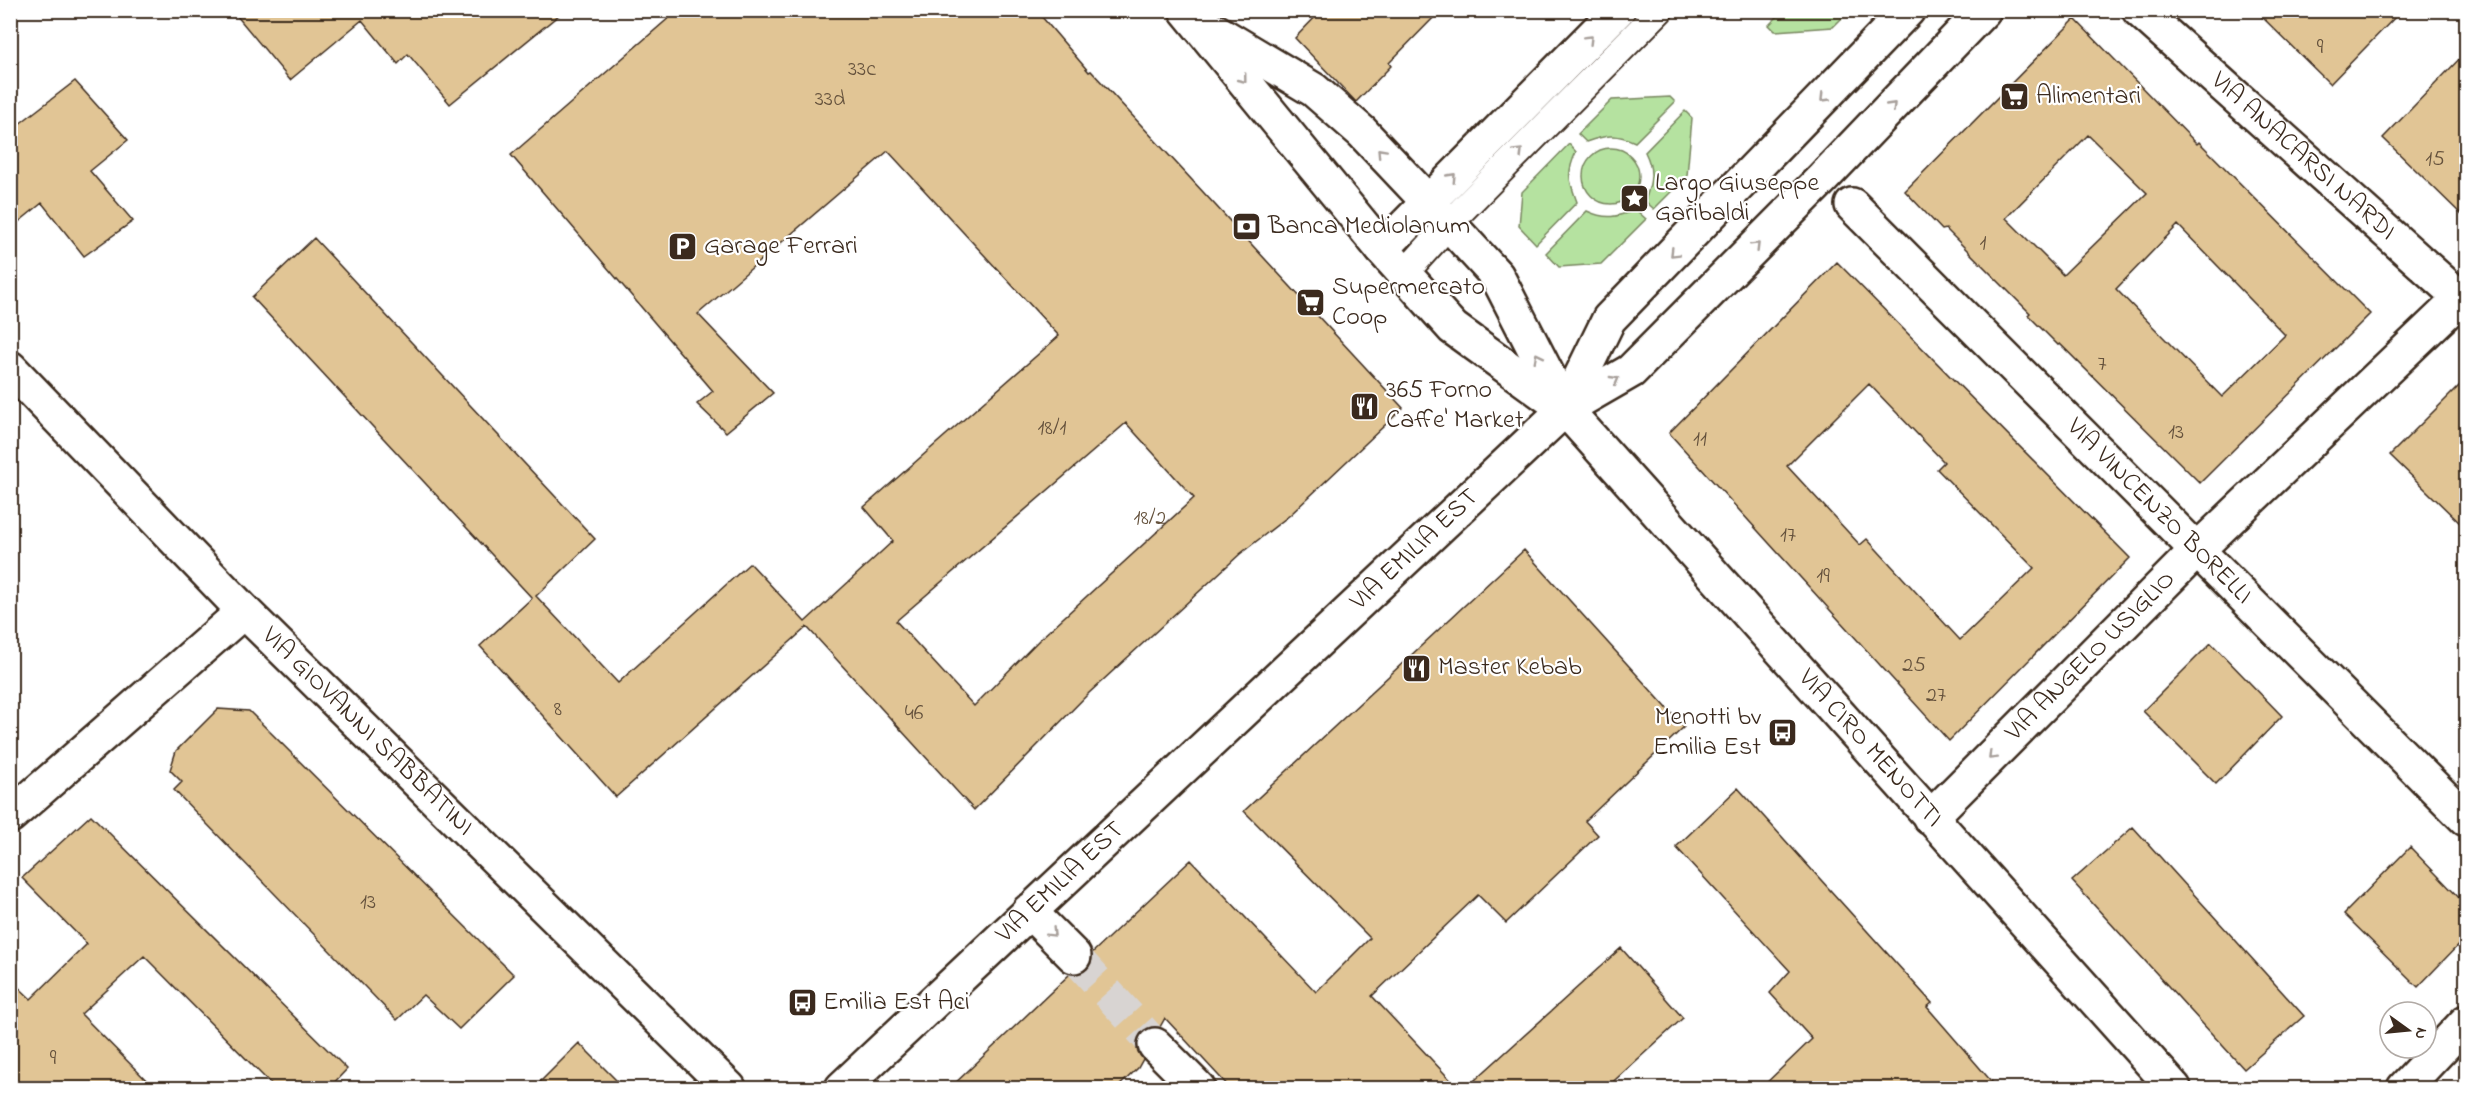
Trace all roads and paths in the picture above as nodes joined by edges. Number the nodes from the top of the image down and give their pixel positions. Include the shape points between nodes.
1 (1618, 10) edge
2 (1660, 10) edge
3 (1908, 10) edge
4 (1984, 10) edge
5 (2139, 10) edge
6 (1190, 14) edge
7 (1852, 205) dead end
8 (1439, 213) junction
9 (1382, 249) junction
10 (1404, 274) junction
11 (2464, 301) edge
12 (10, 368) edge
13 (1565, 409) junction
14 (2196, 550) junction
15 (244, 611) junction
16 (10, 816) edge
17 (1930, 818) junction
18 (2466, 819) edge
19 (1029, 911) junction
20 (1074, 956) tunnel mouth
21 (2466, 1022) edge
22 (1155, 1045) tunnel mouth
23 (729, 1089) edge
24 (842, 1089) edge
25 (1198, 1089) edge
26 (2174, 1089) edge
27 (2404, 1089) edge

8 -> 1 street
8 -> 2 lane
3 -> 13 street via 1609,319
13 -> 4 street, VIA EMILIA EST via 1637,365
5 - 11 street, VIA ANACARSI NARDI
8 -> 6 street via 1362,132 1314,90
6 -> 9 street
7 - 14 street, VIA VINCENZO BORELLI
8 - 9 street
8 - 10 lane
13 -> 8 street via 1497,276
9 - 10 street
10 - 13 street via 1453,328
11 - 14 street, VIA ANGELO USIGLIO
12 - 15 street, VIA GIOVANNI SABBATINI
13 - 17 street, VIA CIRO MENOTTI
13 - 19 street, VIA EMILIA EST
14 -> 17 street, VIA ANGELO USIGLIO
14 - 18 street, VIA VINCENZO BORELLI
15 - 16 street
15 - 23 street, VIA GIOVANNI SABBATINI
17 - 26 street, VIA CIRO MENOTTI
19 -> 20 street
19 - 24 street, VIA EMILIA EST
21 - 27 street
22 - 25 street

